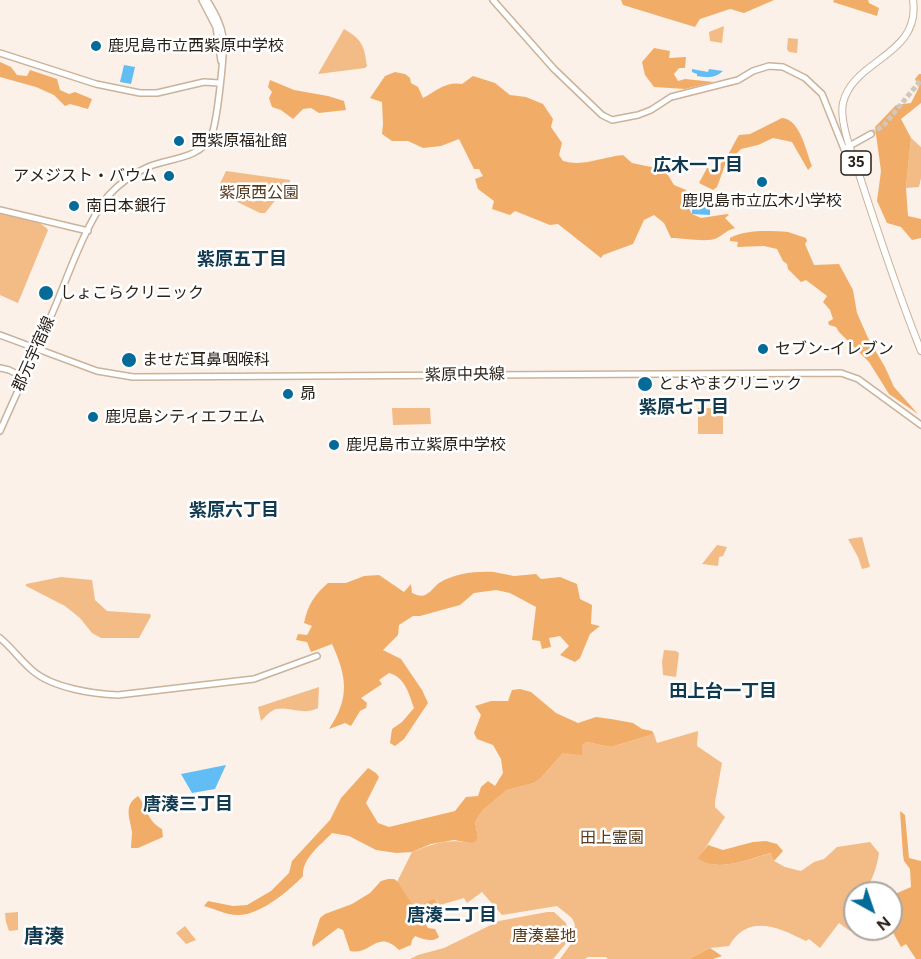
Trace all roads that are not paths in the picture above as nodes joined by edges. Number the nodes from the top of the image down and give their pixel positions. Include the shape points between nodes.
1 (204, 0) edge
2 (493, 0) edge
3 (913, 0) edge
4 (0, 53) edge
5 (219, 83) junction
6 (871, 134) tunnel mouth
7 (850, 146) junction
8 (0, 210) edge
9 (88, 231) junction
10 (0, 335) edge
11 (36, 349) junction
12 (921, 351) edge
13 (0, 368) edge
14 (23, 376) junction
15 (921, 424) edge
16 (0, 431) edge
17 (0, 638) edge
18 (316, 656) dead end

1 - 5 street, 郡元宇宿線 via 216,27 221,62
2 - 7 street via 554,69 609,119 638,115 671,97 776,66 805,78 817,88 844,149
3 - 7 main road, 35 via 919,21 912,37 846,93 842,110
4 - 5 street via 96,84 140,93
5 - 9 street, 郡元宇宿線 via 216,121 207,143 194,153 148,167 124,182 102,204
6 - 7 street
7 - 12 main road, 35
8 - 9 street
9 - 11 street, 郡元宇宿線
10 - 11 street, 紫原中央線
11 - 14 street, 郡元宇宿線
11 - 15 street, 紫原中央線 via 98,371 133,377 841,373 858,379
13 - 14 street
14 - 16 street, 郡元宇宿線
17 - 18 street via 46,680 95,694 118,695 254,679

